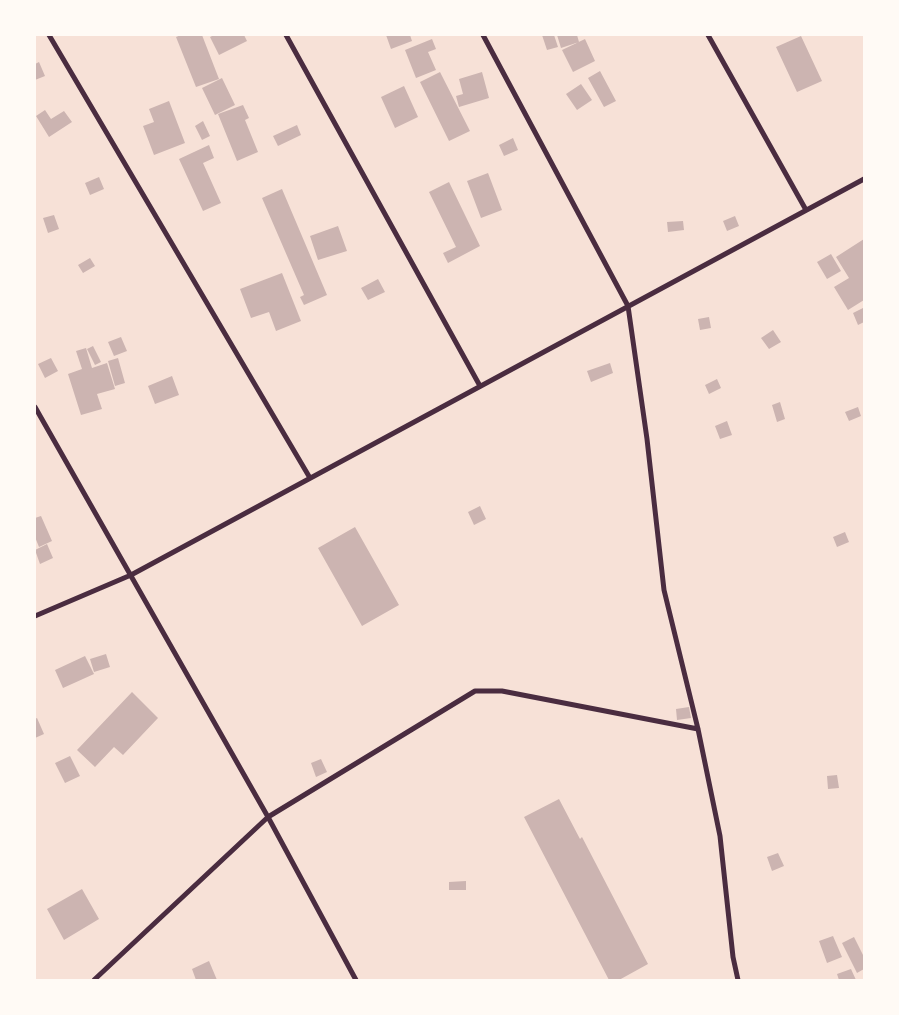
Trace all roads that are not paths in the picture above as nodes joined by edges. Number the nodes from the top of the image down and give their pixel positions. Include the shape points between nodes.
1 (49, 35) edge
2 (286, 35) edge
3 (484, 35) edge
4 (708, 35) edge
5 (864, 179) edge
6 (806, 210) junction
7 (628, 306) junction
8 (480, 386) junction
9 (35, 407) edge
10 (310, 478) junction
11 (130, 575) junction
12 (35, 616) edge
13 (698, 729) junction
14 (268, 817) junction
15 (94, 980) edge
16 (356, 980) edge
17 (738, 980) edge

1 - 10 street
2 - 8 street
3 - 7 street
4 - 6 street
5 - 6 street
6 - 7 street
7 - 8 street
7 - 13 street via 664,590
8 - 10 street
9 - 11 street
10 - 11 street
11 - 12 street
11 - 14 street
13 - 14 street via 502,691 475,691
13 - 17 street via 720,836 732,957
14 - 15 street
14 - 16 street

